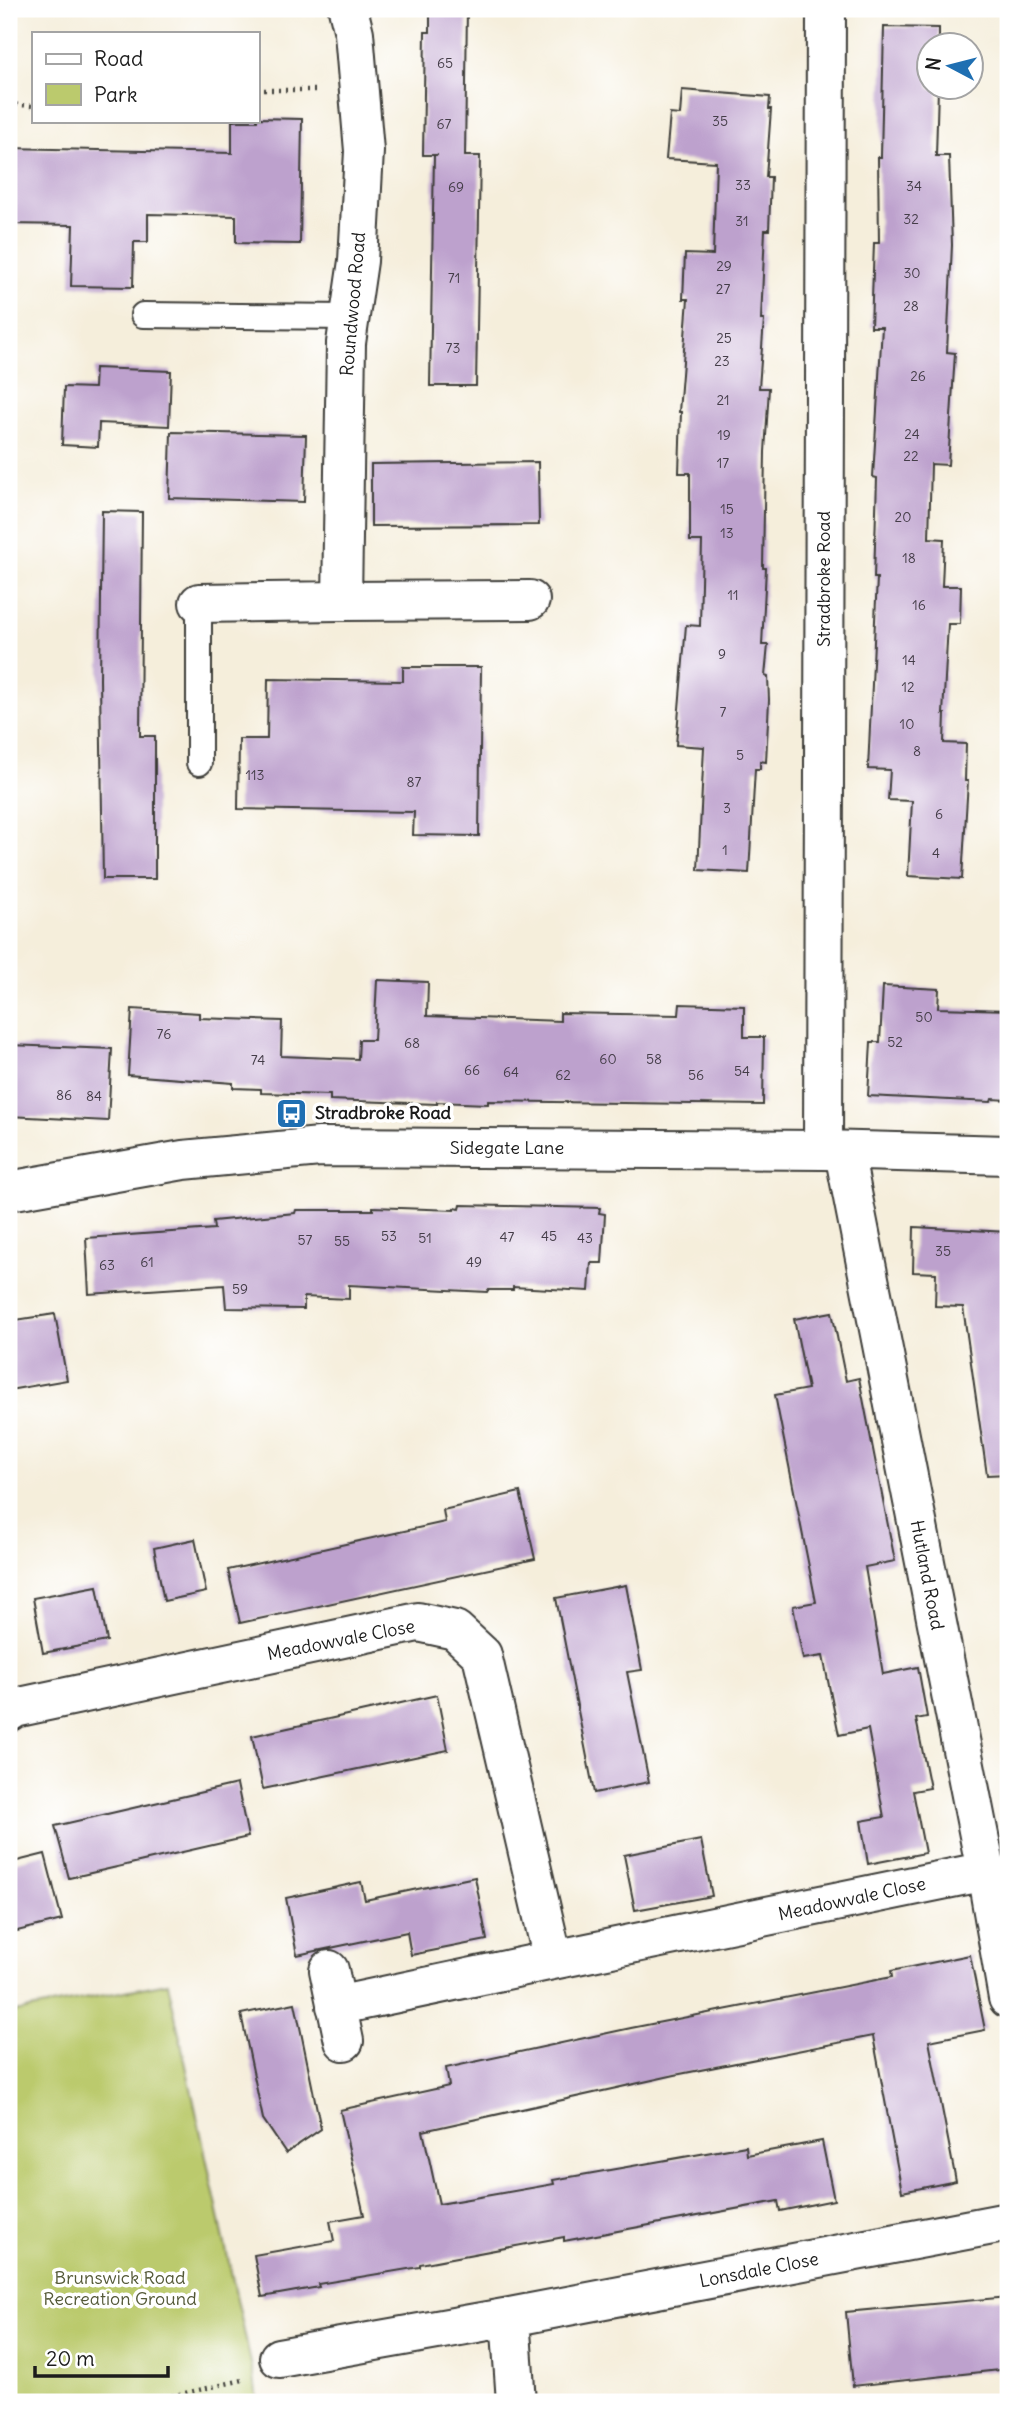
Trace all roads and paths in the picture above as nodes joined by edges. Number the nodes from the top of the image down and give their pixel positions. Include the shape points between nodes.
1 (348, 9) edge
2 (826, 9) edge
3 (259, 90) edge
4 (360, 91) junction
5 (9, 104) edge
6 (32, 106) edge
7 (143, 315) dead end
8 (349, 317) junction
9 (530, 600) dead end
10 (342, 601) junction
11 (199, 603) joint
12 (199, 763) dead end
13 (833, 1151) junction
14 (1008, 1154) edge
15 (9, 1191) edge
16 (9, 1712) edge
17 (986, 1871) junction
18 (553, 1960) junction
19 (1008, 1998) edge
20 (336, 2006) dead end
21 (1008, 2222) edge
22 (510, 2317) junction
23 (279, 2358) joint
24 (152, 2402) edge
25 (516, 2402) edge

1 - 4 street, Roundwood Road
2 - 13 street, Stradbroke Road
3 - 4 path
4 - 8 street, Roundwood Road via 364,152 358,261
5 - 6 path
7 - 8 lane
8 - 10 street, Roundwood Road
9 - 10 street
10 - 11 street
11 - 12 lane
13 - 14 street, Sidegate Lane
13 - 15 street, Sidegate Lane via 320,1147 183,1160
13 - 17 street, Hutland Road
16 - 18 street, Meadowvale Close via 418,1622 455,1630 482,1656
17 - 18 street, Meadowvale Close
17 - 19 street, Hutland Road
18 - 20 street, Meadowvale Close
21 - 22 street, Lonsdale Close
22 - 23 street, Lonsdale Close
22 - 25 street
23 - 24 path via 254,2377

